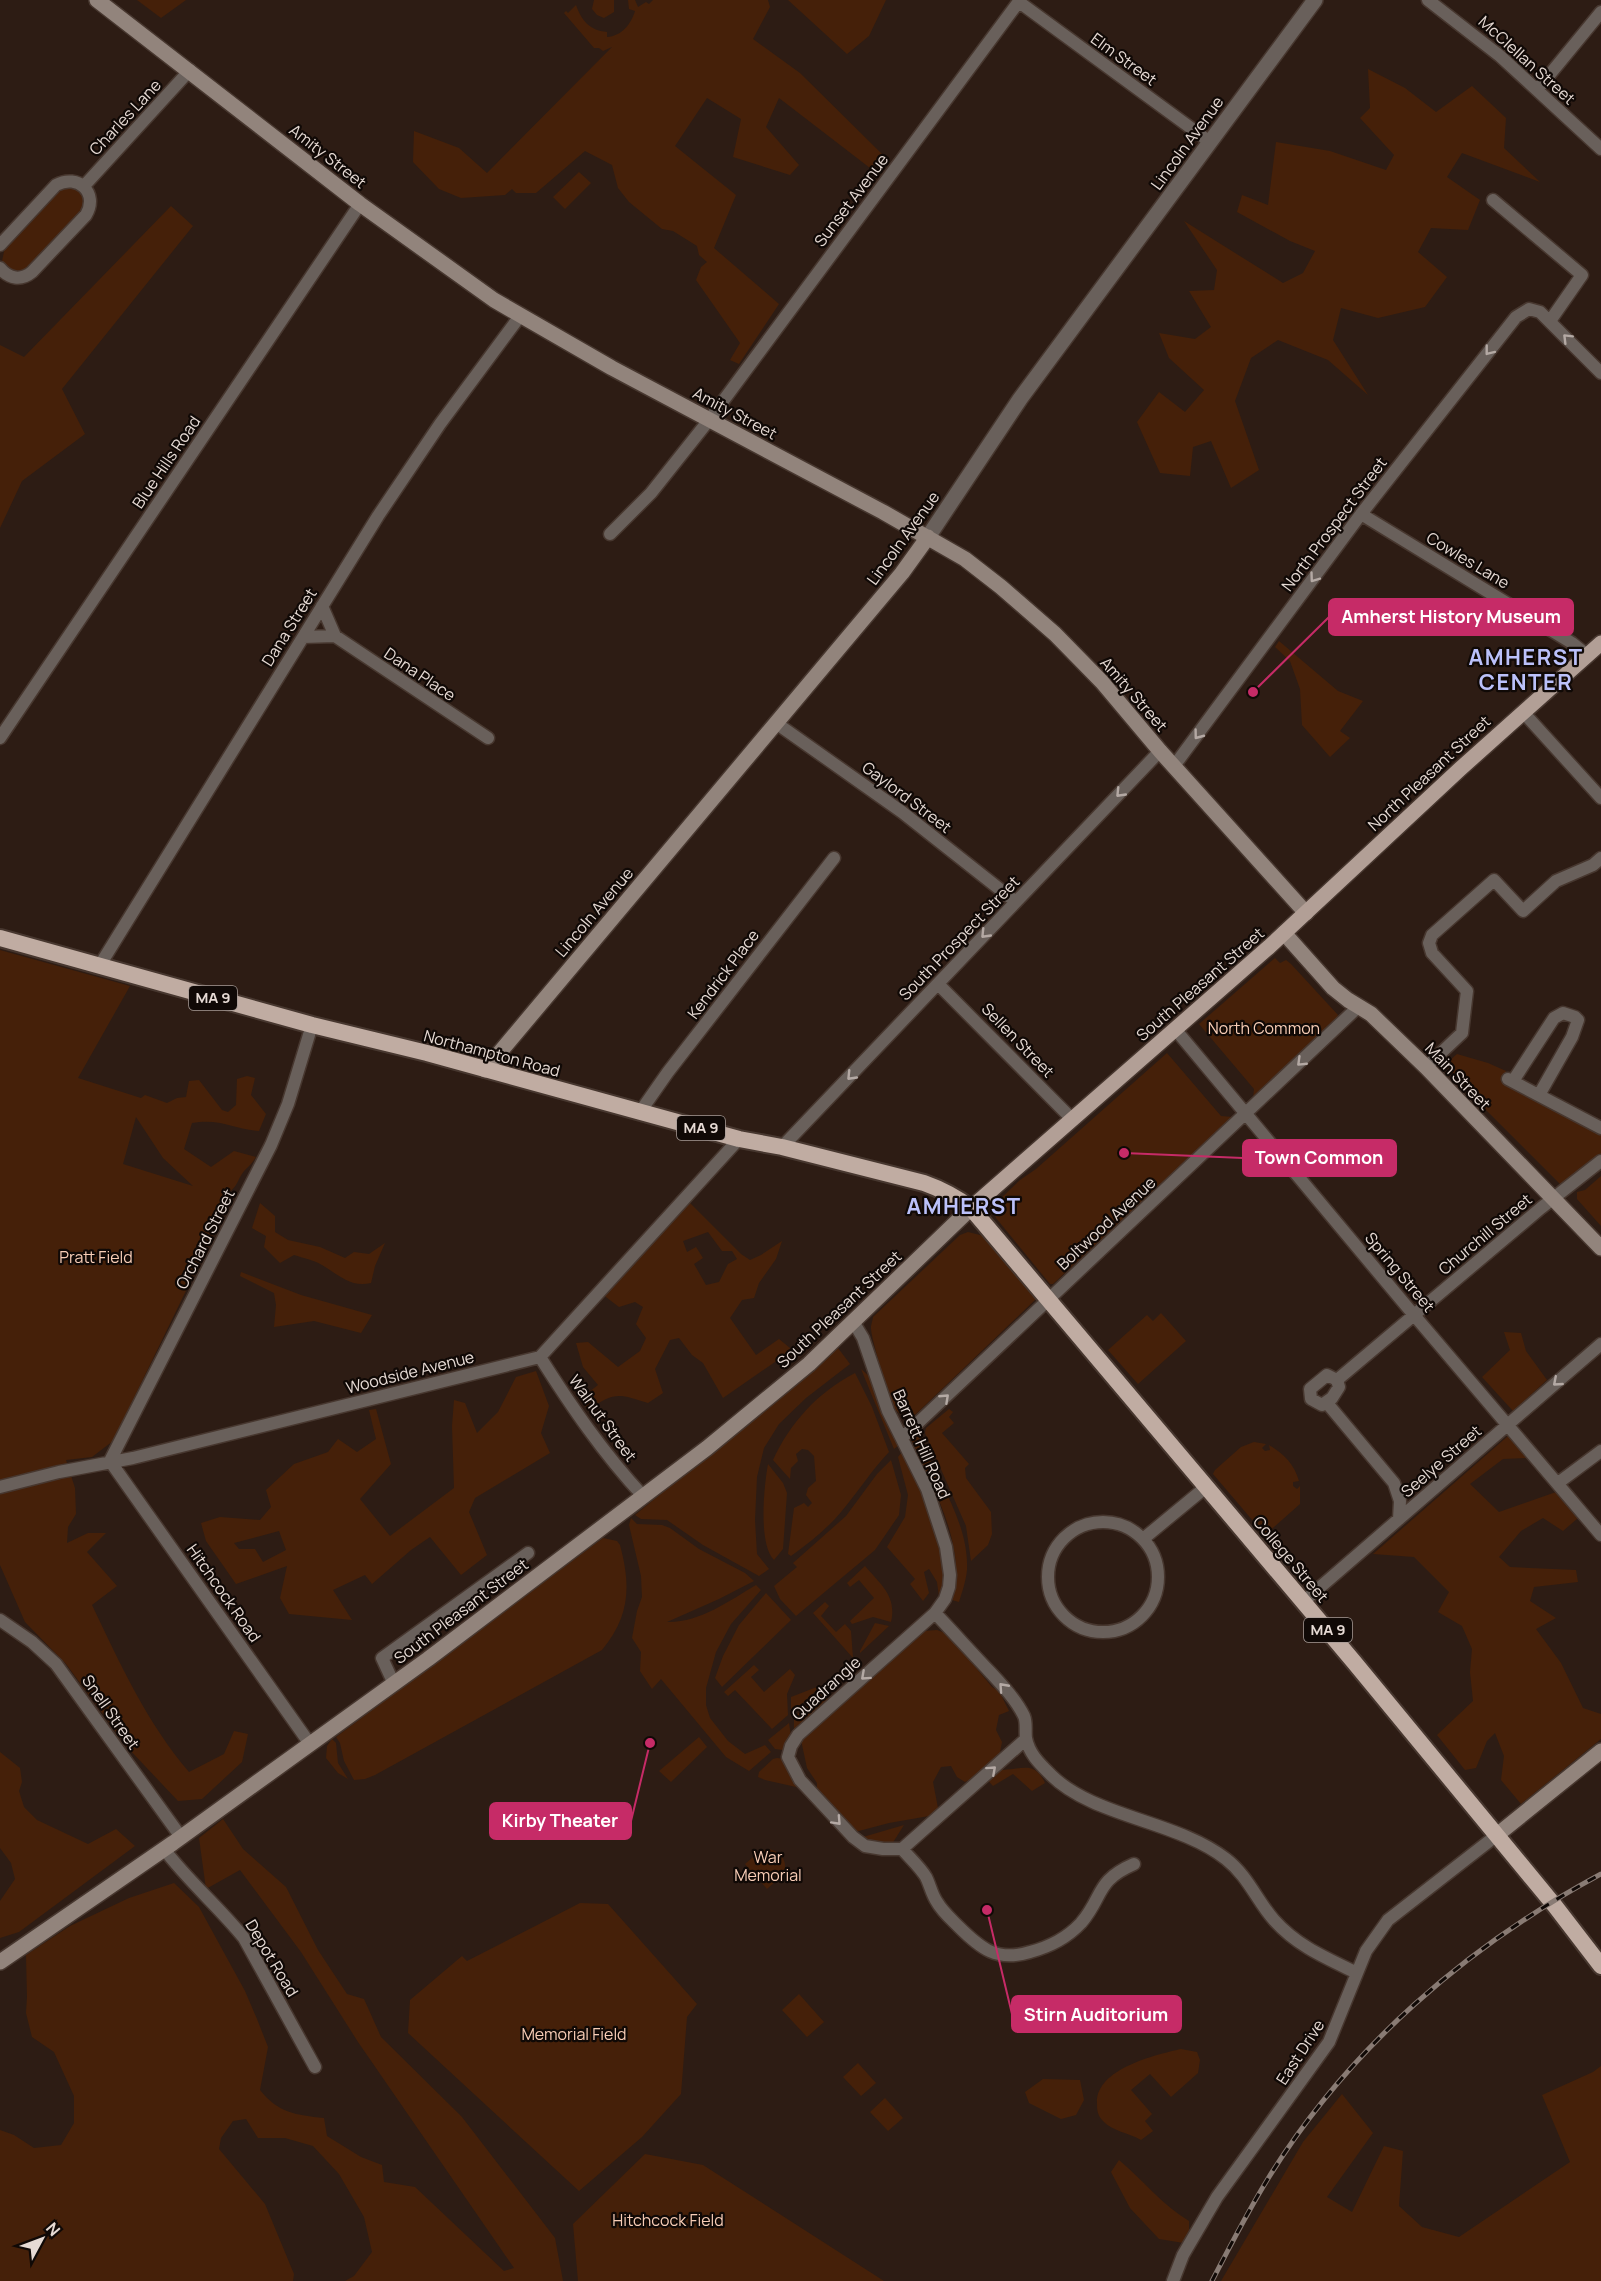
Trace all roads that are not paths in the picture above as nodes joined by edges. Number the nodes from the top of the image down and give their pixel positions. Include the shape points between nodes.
1 (97, 0) edge
2 (1315, 0) edge
3 (1428, 0) edge
4 (1019, 1) edge
5 (1601, 12) edge
6 (190, 70) junction
7 (1537, 90) junction
8 (1210, 142) junction
9 (1601, 149) edge
10 (84, 186) junction
11 (1493, 200) dead end
12 (360, 204) junction
13 (0, 245) edge
14 (0, 268) edge
15 (520, 316) junction
16 (1550, 321) junction
17 (1601, 373) edge
18 (708, 420) junction
19 (1361, 514) junction
20 (610, 534) dead end
21 (928, 537) junction
22 (322, 606) junction
23 (335, 636) junction
24 (303, 637) junction
25 (1601, 642) edge
26 (1587, 655) junction
27 (1523, 712) junction
28 (776, 723) junction
29 (0, 738) edge
30 (488, 738) dead end
31 (1160, 751) junction
32 (1174, 766) junction
33 (1601, 798) edge
34 (834, 858) dead end
35 (1601, 858) edge
36 (1016, 902) junction
37 (1306, 912) junction
38 (1284, 933) junction
39 (0, 938) edge
40 (100, 965) junction
41 (938, 984) junction
42 (1359, 1007) junction
43 (312, 1025) junction
44 (1175, 1029) junction
45 (1426, 1067) junction
46 (485, 1070) junction
47 (1539, 1095) junction
48 (640, 1112) junction
49 (1247, 1115) junction
50 (1073, 1120) junction
51 (1601, 1128) edge
52 (739, 1139) junction
53 (782, 1147) junction
54 (1601, 1161) edge
55 (1553, 1199) junction
56 (971, 1208) junction
57 (1601, 1248) edge
58 (1049, 1299) junction
59 (1414, 1315) junction
60 (854, 1323) junction
61 (1601, 1344) edge
62 (540, 1357) junction
63 (1337, 1380) junction
64 (1327, 1403) junction
65 (1508, 1425) junction
66 (902, 1438) junction
67 (1601, 1450) edge
68 (110, 1461) junction
69 (1558, 1483) junction
70 (0, 1487) edge
71 (1206, 1487) junction
72 (643, 1496) junction
73 (1399, 1519) junction
74 (1601, 1535) edge
75 (1143, 1539) junction
76 (528, 1553) dead end
77 (1303, 1602) junction
78 (935, 1613) junction
79 (0, 1620) edge
80 (394, 1684) junction
81 (1026, 1739) junction
82 (310, 1744) junction
83 (1601, 1751) edge
84 (1497, 1835) junction
85 (181, 1837) junction
86 (165, 1848) junction
87 (902, 1849) junction
88 (1134, 1864) dead end
89 (0, 1962) edge
90 (1601, 1966) edge
91 (1357, 1973) junction
92 (315, 2067) dead end
93 (1173, 2281) edge

1 - 6 main road, Amity Street
2 - 8 street, Lincoln Avenue
3 - 7 street, McClellan Street
4 - 8 street, Elm Street
4 - 18 street, Sunset Avenue
5 - 7 street
6 - 10 street, Charles Lane
6 - 12 main road, Amity Street
7 - 9 street, McClellan Street
8 - 21 street, Lincoln Avenue via 1020,399
10 - 13 street via 70,181 56,185
10 - 14 street via 90,198 88,212 32,272 16,278
11 - 16 street via 1582,275
12 - 15 main road, Amity Street
12 - 29 street, Blue Hills Road
15 - 18 main road, Amity Street
15 - 22 street, Dana Street via 440,423
17 -> 16 street
16 -> 19 street, North Prospect Street via 1529,309 1512,321
18 - 20 street, Sunset Avenue via 651,493
18 - 21 main road, Amity Street
19 - 26 street, Cowles Lane
19 -> 32 street, North Prospect Street
21 - 28 main road, Lincoln Avenue
21 - 31 main road, Amity Street via 965,559 1044,622
22 - 23 street
22 - 24 street, Dana Street
23 - 24 street
23 - 30 street, Dana Place
24 - 40 street, Dana Street
25 - 26 main road, North Pleasant Street
26 - 27 main road, North Pleasant Street
27 - 33 street
27 - 37 main road, North Pleasant Street
28 - 36 street, Gaylord Street via 902,812
28 - 46 main road, Lincoln Avenue
31 - 32 main road, Amity Street
31 -> 36 street, South Prospect Street
32 - 37 main road, Amity Street
34 - 48 street, Kendrick Place
35 - 45 street via 1556,881 1523,911 1494,880 1432,935 1432,952 1467,991 1467,1000 1462,1033
36 -> 41 street, South Prospect Street
37 - 38 main road, North Pleasant Street
38 - 42 main road, Main Street via 1333,988
38 - 44 main road, South Pleasant Street
39 - 40 highway, Northampton Road / MA 9
40 - 43 highway, Northampton Road / MA 9
41 - 50 street, Sellen Street
41 -> 53 street, South Prospect Street
42 - 45 main road, Main Street
42 -> 49 street, Boltwood Avenue
43 - 46 highway, Northampton Road / MA 9
43 - 68 street, Orchard Street via 271,1145
44 - 49 street, Spring Street
44 - 50 main road, South Pleasant Street
45 - 55 main road, Main Street
46 - 48 highway, Northampton Road / MA 9
47 - 47 street via 1572,1037 1578,1020 1575,1017 1563,1014 1554,1018 1510,1080
47 - 51 street
48 - 52 highway, Northampton Road / MA 9
49 - 58 street, Boltwood Avenue
49 - 59 street, Spring Street
50 - 56 main road, South Pleasant Street
52 - 53 highway, Northampton Road / MA 9
52 - 62 street
53 - 56 highway, Northampton Road / MA 9 via 939,1188
54 - 55 street, Churchill Street
55 - 57 main road, Main Street
55 - 59 street, Churchill Street
56 - 58 highway, College Street / MA 9
56 - 60 main road, South Pleasant Street
66 -> 58 street, Boltwood Avenue
58 - 71 highway, College Street / MA 9
59 - 63 street, Churchill Street
59 - 65 street, Spring Street
60 - 66 street, Barrett Hill Road
60 - 72 main road, South Pleasant Street via 707,1448
61 -> 65 street, Seelye Street
62 - 68 street, Woodside Avenue
62 - 72 street, Walnut Street via 592,1436
63 - 64 street, Churchill Street via 1337,1392
63 - 64 street, Churchill Street via 1327,1375 1310,1389 1316,1403
64 - 73 street, Churchill Street via 1396,1486
65 - 69 street, Spring Street
65 - 73 street, Seelye Street
66 - 78 street, Barrett Hill Road via 927,1490 946,1547 949,1587
67 - 69 street
68 - 70 street, Woodside Avenue
68 - 82 street, Hitchcock Road
69 - 74 street, Spring Street
71 - 75 street
71 - 77 highway, College Street / MA 9
72 - 80 main road, South Pleasant Street
73 - 77 street, Seelye Street
75 - 75 street via 1124,1526 1100,1522 1071,1532 1052,1557 1048,1580 1054,1603 1063,1616 1090,1631 1114,1631 1135,1623 1147,1612 1158,1583 1155,1560
76 - 80 street, South Pleasant Street via 382,1658
77 - 84 highway, College Street / MA 9
81 -> 78 street via 1025,1718 1010,1695
78 -> 87 street, Quadrangle via 798,1735 788,1757 800,1780 853,1837 865,1846
79 - 85 street, Snell Street via 56,1664
80 - 82 main road, South Pleasant Street
87 -> 81 street
81 - 91 street via 1033,1757 1073,1793 1154,1824 1226,1859 1292,1938
82 - 85 main road, South Pleasant Street
83 - 84 main road
84 - 90 highway, College Street / MA 9
84 - 91 street, East Drive via 1388,1920 1375,1935
85 - 86 main road, South Pleasant Street
86 - 89 main road, South Pleasant Street
86 - 92 street, Depot Road via 182,1872 244,1938
87 - 88 street via 926,1876 936,1902 978,1946 1010,1956 1045,1948 1070,1934 1111,1876
91 - 93 street, East Drive via 1329,2042 1217,2197 1183,2255

